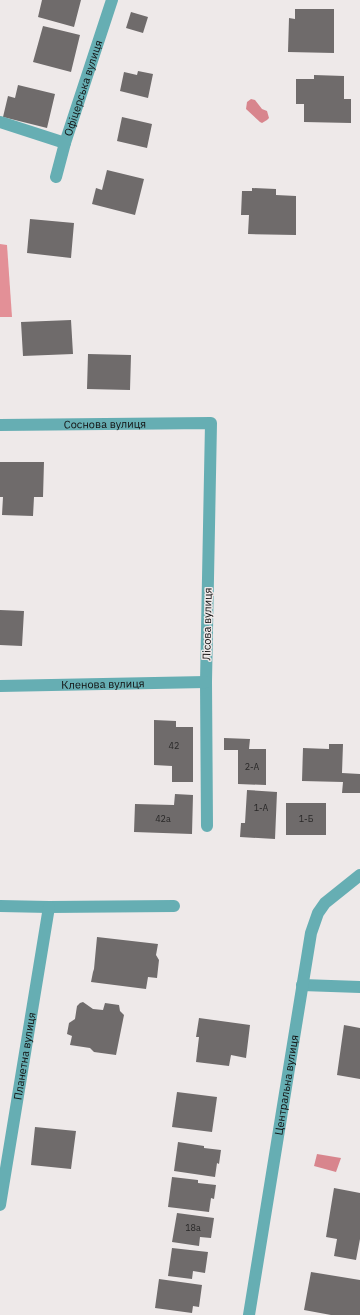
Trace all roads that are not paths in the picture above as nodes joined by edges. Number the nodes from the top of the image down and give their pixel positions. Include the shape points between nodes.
1 (112, 0) edge
2 (0, 122) edge
3 (65, 143) junction
4 (56, 177) dead end
5 (210, 423) joint
6 (0, 425) edge
7 (206, 682) junction
8 (0, 686) edge
9 (207, 826) dead end
10 (360, 875) edge
11 (0, 906) edge
12 (174, 906) dead end
13 (49, 907) junction
14 (302, 985) junction
15 (360, 987) edge
16 (0, 1204) edge
17 (249, 1315) edge

1 - 3 street, Офіцерська вулиця
2 - 3 street
3 - 4 street, Офіцерська вулиця
5 - 6 street, Соснова вулиця
5 - 7 street, Лісова вулиця
7 - 8 street, Кленова вулиця
7 - 9 street, Лісова вулиця
10 - 14 street, Центральна вулиця via 325,903 318,914 311,933
11 - 13 street
12 - 13 street
13 - 16 street, Планетна вулиця
14 - 15 street
14 - 17 street, Центральна вулиця

